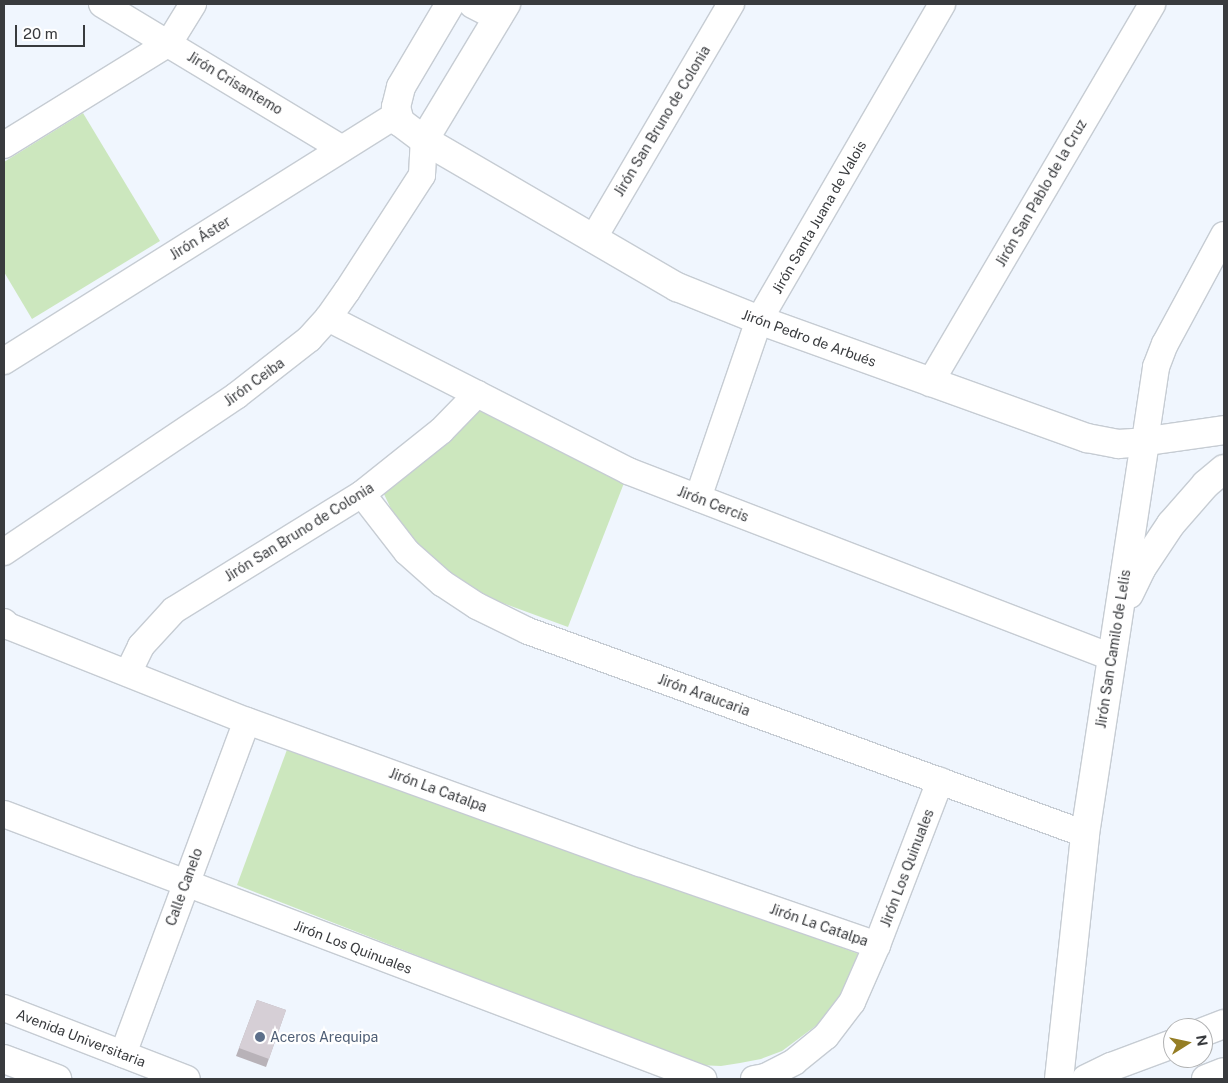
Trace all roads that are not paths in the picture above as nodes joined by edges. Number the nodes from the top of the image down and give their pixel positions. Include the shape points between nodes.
1 (102, 4) edge
2 (192, 4) edge
3 (450, 4) edge
4 (473, 4) edge
5 (731, 4) edge
6 (942, 4) edge
7 (1152, 4) edge
8 (502, 10) edge
9 (169, 43) junction
10 (396, 115) junction
11 (424, 140) junction
12 (4, 146) edge
13 (342, 149) junction
14 (1224, 235) edge
15 (593, 239) junction
16 (328, 318) junction
17 (759, 320) junction
18 (4, 361) edge
19 (930, 383) junction
20 (477, 394) junction
21 (1224, 430) edge
22 (1145, 441) junction
23 (1224, 469) edge
24 (362, 494) junction
25 (698, 498) junction
26 (4, 552) edge
27 (1118, 617) junction
28 (4, 622) edge
29 (1111, 657) junction
30 (128, 673) junction
31 (246, 721) junction
32 (940, 781) junction
33 (4, 814) edge
34 (1085, 834) junction
35 (186, 883) junction
36 (877, 945) junction
37 (4, 1008) edge
38 (1163, 1048) edge
39 (123, 1054) junction
40 (4, 1059) edge
41 (1224, 1072) edge
42 (57, 1079) edge
43 (187, 1079) edge
44 (703, 1079) edge
45 (754, 1079) edge
46 (1059, 1079) edge
47 (1086, 1079) edge
48 (1206, 1079) edge

1 - 9 street, Jirón Crisantemo
2 - 9 street
3 - 10 street via 401,87
4 - 8 street
5 - 15 street, Jirón San Bruno de Colonia
6 - 17 street, Jirón Santa Juana de Valois
7 - 19 street, Jirón San Pablo de la Cruz
8 - 11 street
9 - 12 street
9 - 13 street, Jirón Crisantemo
10 - 11 street, Jirón Pedro de Arbués via 400,122
10 - 13 street, Jirón Áster
11 - 15 street, Jirón Pedro de Arbués
11 - 16 street, Jirón Ceiba via 422,174
13 - 18 street, Jirón Áster
14 - 22 street, Jirón San Camilo de Lelis via 1162,351 1156,367
15 - 17 street, Jirón Pedro de Arbués via 677,288
16 - 20 street, Jirón Cercis
16 - 26 street, Jirón Ceiba via 309,339 264,376
17 - 19 street, Jirón Pedro de Arbués
17 - 25 street, Jirón Santa Juana de Valois
19 - 22 street, Jirón Pedro de Arbués via 1087,438 1118,444
20 - 24 street, Jirón San Bruno de Colonia via 441,431
20 - 25 street, Jirón Cercis via 628,471
21 - 22 street, Jirón Pedro de Arbués
22 - 27 street, Jirón San Camilo de Lelis
23 - 27 street via 1206,484 1171,524 1141,569
24 - 30 street, Jirón San Bruno de Colonia via 174,610 141,646
24 - 32 street, Jirón Araucaria via 407,552 442,584 477,606 528,631
25 - 29 street, Jirón Cercis
27 - 29 street, Jirón San Camilo de Lelis
28 - 30 street, Jirón La Catalpa
29 - 34 street, Jirón San Camilo de Lelis
30 - 31 street, Jirón La Catalpa
31 - 35 street, Calle Canelo
31 - 36 street, Jirón La Catalpa
32 - 34 street, Jirón Araucaria
32 - 36 street, Jirón Los Quinuales
33 - 35 street, Jirón Los Quinuales
34 - 46 street, Jirón San Camilo de Lelis
35 - 39 street, Calle Canelo
35 - 44 street, Jirón Los Quinuales
36 - 45 street, Jirón Los Quinuales via 852,1002 826,1036 794,1062
37 - 39 street, Avenida Universitaria
38 - 47 street
39 - 43 street, Avenida Universitaria
40 - 42 street
41 - 48 street

